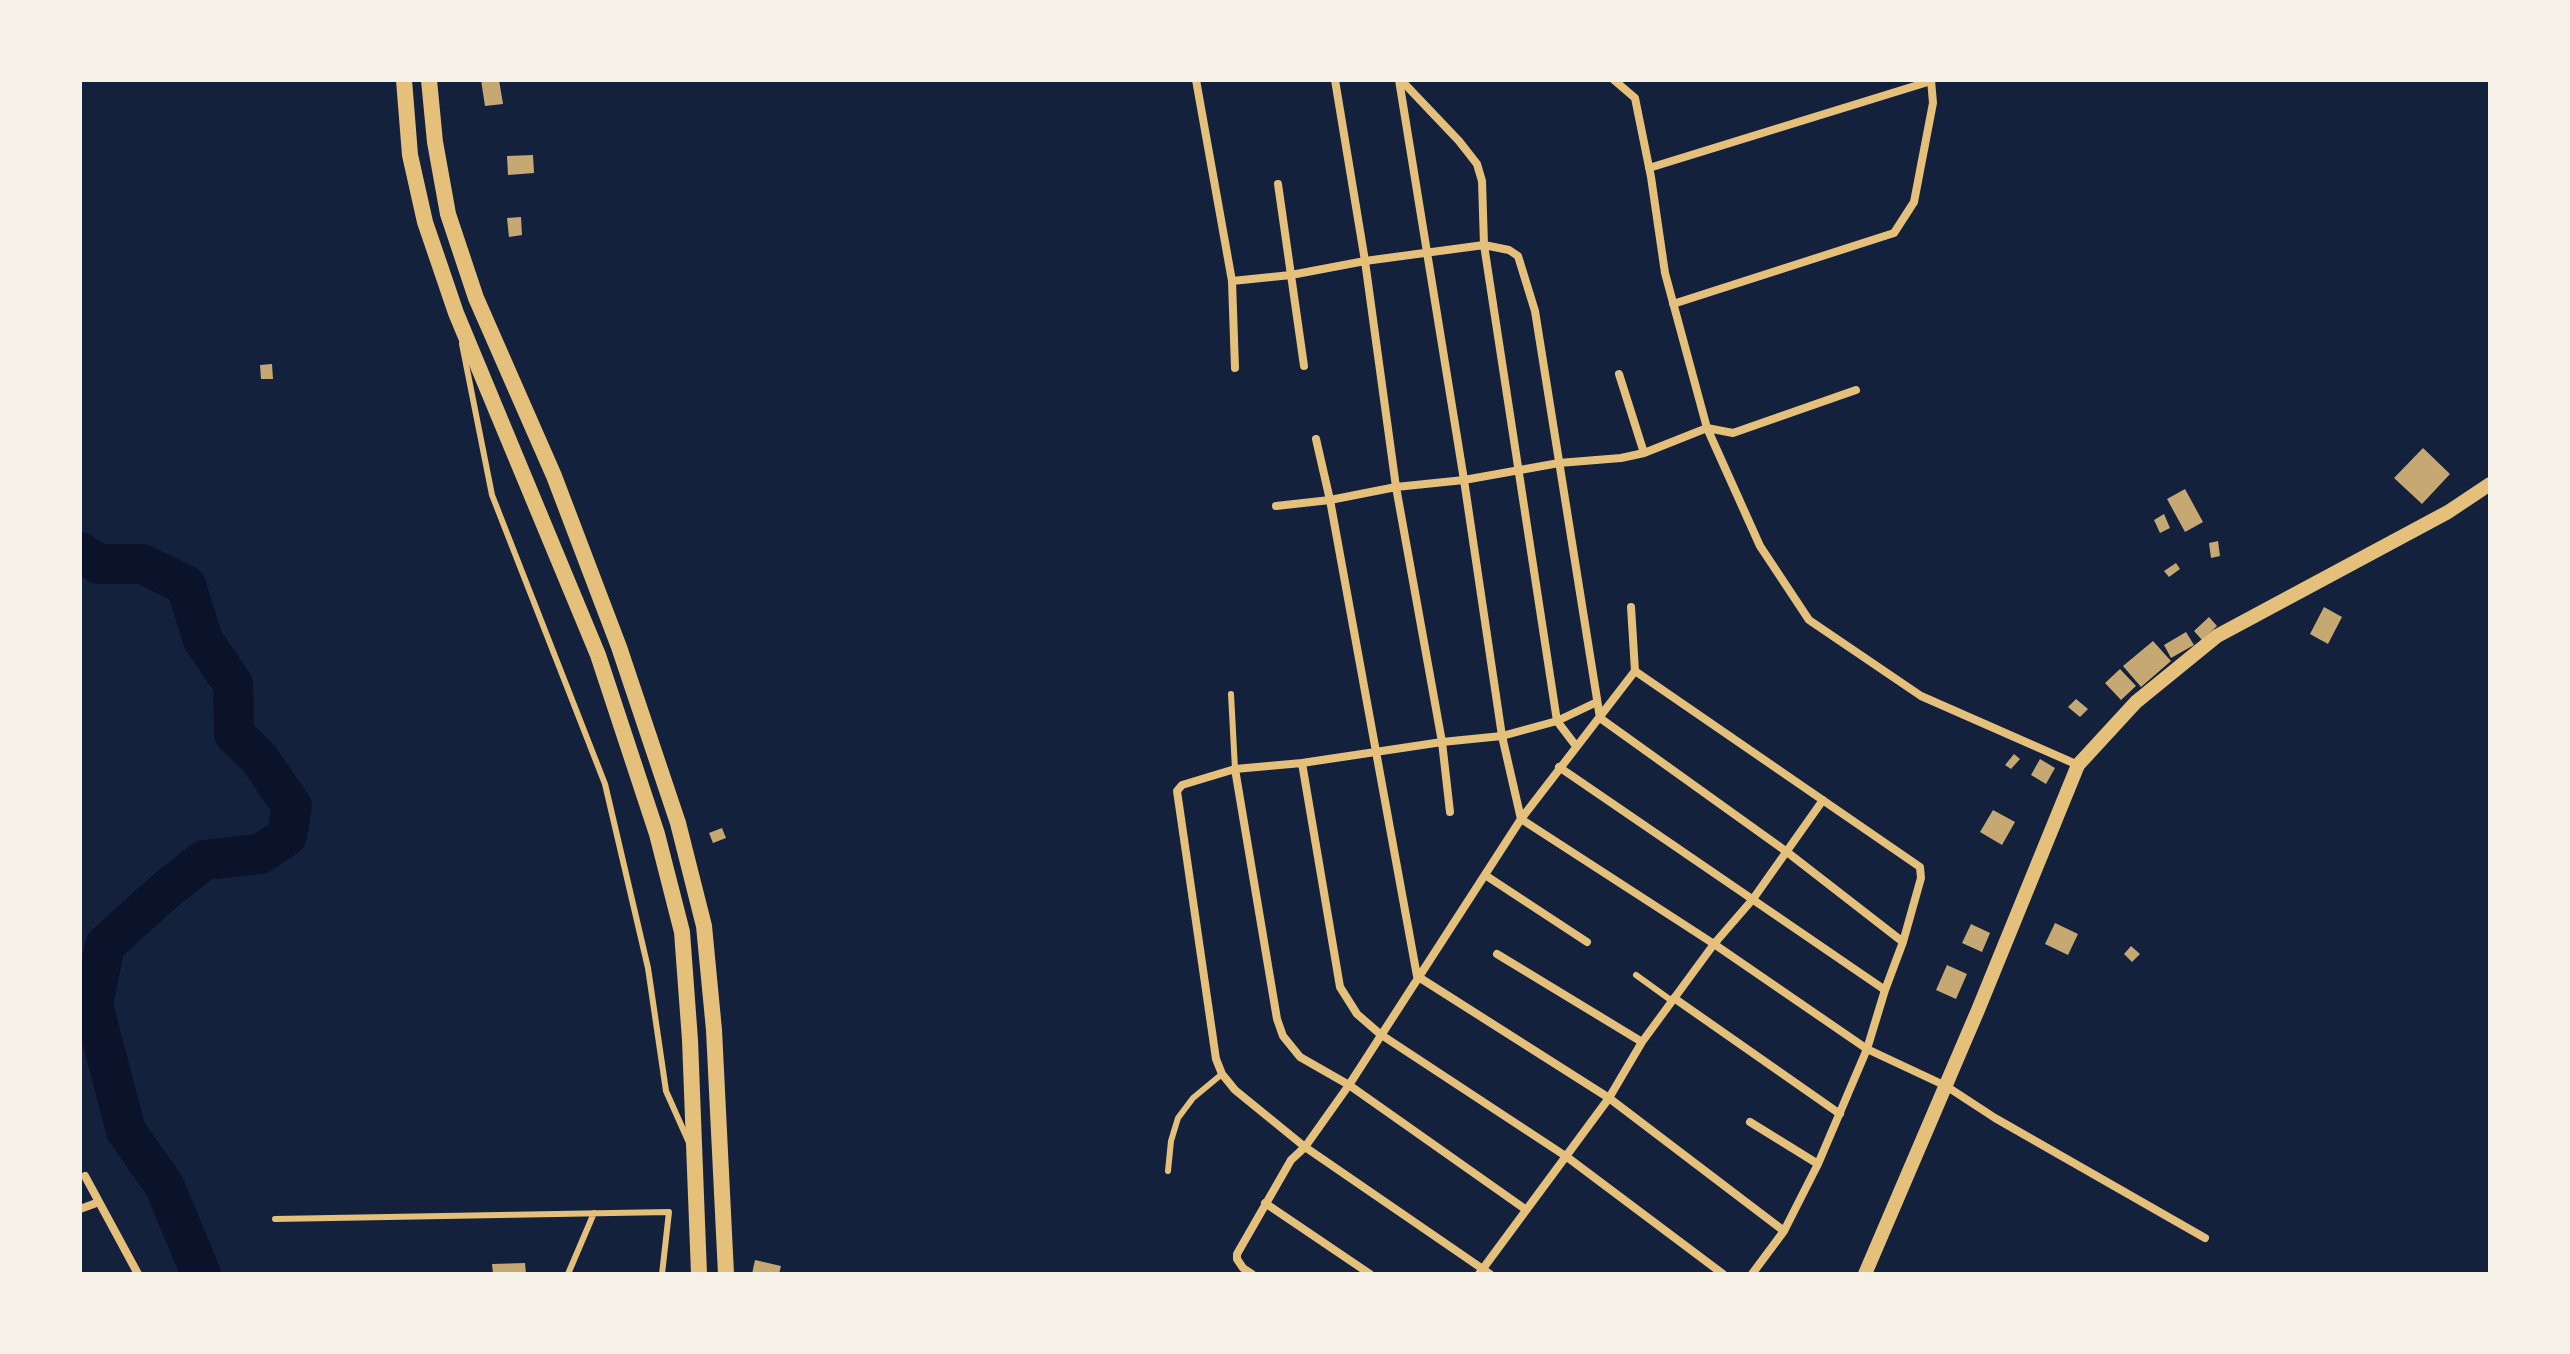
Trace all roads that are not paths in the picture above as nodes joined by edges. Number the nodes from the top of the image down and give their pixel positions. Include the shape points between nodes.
1 (404, 80) edge
2 (429, 80) edge
3 (1196, 80) edge
4 (1335, 80) edge
5 (1400, 80) edge
6 (1614, 80) edge
7 (1931, 80) edge
8 (1649, 168) junction
9 (1278, 184) dead end
10 (1484, 245) junction
11 (1426, 252) junction
12 (1365, 261) junction
13 (1291, 275) junction
14 (1232, 281) junction
15 (1673, 304) junction
16 (456, 313) junction
17 (1304, 366) dead end
18 (1235, 368) dead end
19 (1619, 374) dead end
20 (1856, 390) dead end
21 (1707, 428) junction
22 (1316, 439) dead end
23 (1644, 453) junction
24 (1559, 463) junction
25 (1518, 471) junction
26 (1464, 480) junction
27 (2490, 484) edge
28 (1396, 487) junction
29 (1330, 500) junction
30 (1276, 506) dead end
31 (1631, 607) dead end
32 (1635, 671) junction
33 (1231, 694) dead end
34 (1597, 702) junction
35 (1600, 718) junction
36 (1557, 721) junction
37 (1502, 736) junction
38 (1442, 742) junction
39 (1576, 746) junction
40 (1376, 752) junction
41 (1302, 763) junction
42 (2078, 765) junction
43 (1559, 767) junction
44 (1235, 769) junction
45 (1823, 800) junction
46 (1450, 812) dead end
47 (1521, 819) junction
48 (1787, 852) junction
49 (1485, 875) junction
50 (1753, 899) junction
51 (1587, 942) dead end
52 (1903, 942) junction
53 (1714, 944) junction
54 (1497, 954) dead end
55 (1636, 975) dead end
56 (1417, 976) junction
57 (1885, 990) junction
58 (1673, 1000) junction
59 (1380, 1034) junction
60 (1642, 1042) junction
61 (1867, 1049) junction
62 (1222, 1074) junction
63 (1349, 1085) junction
64 (1946, 1086) junction
65 (1609, 1098) junction
66 (1840, 1114) junction
67 (1750, 1122) dead end
68 (1305, 1147) junction
69 (694, 1154) junction
70 (1567, 1157) junction
71 (1818, 1164) junction
72 (1168, 1171) dead end
73 (85, 1176) dead end
74 (99, 1202) junction
75 (1265, 1203) junction
76 (80, 1209) edge
77 (1525, 1209) junction
78 (594, 1213) junction
79 (275, 1219) dead end
80 (1784, 1231) junction
81 (2205, 1238) dead end
82 (1484, 1272) edge
83 (138, 1274) edge
84 (568, 1274) edge
85 (662, 1274) edge
86 (699, 1274) edge
87 (726, 1274) edge
88 (1252, 1274) edge
89 (1370, 1274) edge
90 (1723, 1274) edge
91 (1752, 1274) edge
92 (1865, 1274) edge

1 - 16 main road via 410,155 422,209
2 - 87 main road via 448,214 471,284 554,476 619,647 678,823 704,926
3 - 14 street
4 - 12 street
5 - 10 street via 1477,164
5 - 11 street
6 - 8 street via 1635,98
7 - 8 street
7 - 15 street via 1933,103 1914,202 1894,233
8 - 15 street
9 - 13 street
10 - 11 street
10 - 24 street via 1518,256 1525,276
10 - 25 street
11 - 12 street
11 - 26 street
12 - 13 street
12 - 28 street
13 - 14 street
13 - 17 street
14 - 18 street
15 - 21 street
16 - 69 lane via 492,495 605,784 648,968 666,1091
16 - 69 main road via 598,655 657,834 682,932
19 - 23 street
20 - 21 street via 1733,433
21 - 23 street
21 - 42 street via 1760,546 1809,620 1921,696
22 - 29 street
23 - 24 street
24 - 25 street
24 - 34 street
25 - 26 street
25 - 36 street
26 - 28 street
26 - 37 street
27 - 42 street via 2448,512 2217,636 2136,702
28 - 29 street
28 - 38 street
29 - 30 street
29 - 40 street
31 - 32 street
32 - 35 street
32 - 45 street
33 - 44 lane
34 - 35 street
34 - 36 street
35 - 39 street
35 - 48 street
36 - 37 street
36 - 39 street
37 - 38 street
37 - 47 street
38 - 40 street
38 - 46 street
39 - 43 street
40 - 41 street
40 - 56 street
41 - 44 street
41 - 59 street via 1340,987 1357,1014
42 - 64 street
43 - 47 street
43 - 50 street
44 - 62 street via 1177,791
44 - 63 street via 1283,1036 1300,1057
45 - 48 street
45 - 52 street via 1920,867
47 - 49 street
47 - 53 street
48 - 50 street
48 - 52 street
49 - 51 street
49 - 56 street
50 - 53 street
50 - 57 street
52 - 57 street
53 - 58 street
53 - 61 street
54 - 60 street
55 - 58 lane
56 - 59 street
56 - 65 street
57 - 61 street
58 - 60 street
58 - 66 street
59 - 63 street
59 - 70 street
60 - 65 street
61 - 64 street
61 - 66 street
62 - 68 street
62 - 72 lane via 1178,1118
63 - 68 street
63 - 77 street
64 - 81 street
64 - 92 street
65 - 70 street
65 - 80 street
66 - 71 street
67 - 71 street
68 - 75 street
68 - 82 street
69 - 86 main road
70 - 77 street
70 - 90 street
71 - 80 street
73 - 74 street
74 - 76 street
74 - 83 street
75 - 88 street via 1237,1254
75 - 89 street
77 - 82 street
78 - 79 lane
78 - 84 lane
78 - 85 lane via 669,1212
80 - 91 street

